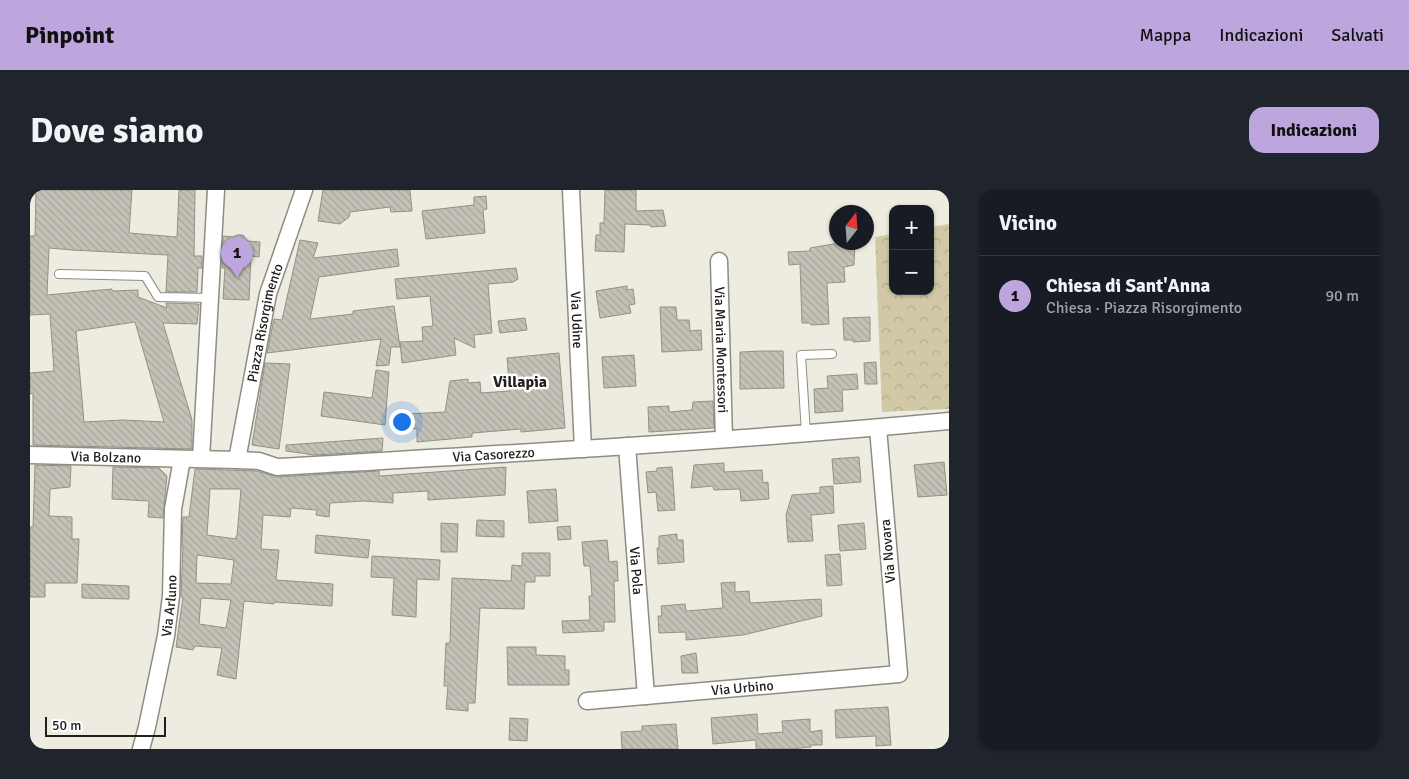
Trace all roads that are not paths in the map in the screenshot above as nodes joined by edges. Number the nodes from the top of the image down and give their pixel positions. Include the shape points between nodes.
1 (216, 190) edge
2 (304, 190) edge
3 (571, 190) edge
4 (718, 261) dead end
5 (59, 274) dead end
6 (210, 298) junction
7 (832, 354) dead end
8 (949, 421) edge
9 (878, 428) junction
10 (806, 433) junction
11 (724, 439) junction
12 (628, 446) junction
13 (583, 449) junction
14 (30, 455) edge
15 (182, 459) junction
16 (201, 459) junction
17 (237, 460) junction
18 (899, 674) joint
19 (646, 696) junction
20 (588, 701) dead end
21 (141, 749) edge

1 - 6 street
2 - 17 street, Piazza Risorgimento via 268,294
3 - 13 street, Via Udine
4 - 11 street, Via Maria Montessori
5 - 6 lane via 145,276 158,297
6 - 16 street
7 - 10 lane via 801,355
8 - 9 street, Via Casorezzo
9 - 10 street, Via Casorezzo
9 - 18 street, Via Novara
10 - 11 street, Via Casorezzo
11 - 12 street, Via Casorezzo
12 - 13 street, Via Casorezzo
12 - 19 street, Via Pola
13 - 17 street, Via Casorezzo via 277,467 259,461
14 - 15 street, Via Bolzano
15 - 16 street, Via Casorezzo
15 - 21 street, Via Arluno via 173,509 171,596 166,636
16 - 17 street, Via Casorezzo
18 - 19 street, Via Urbino
19 - 20 street, Via Urbino

